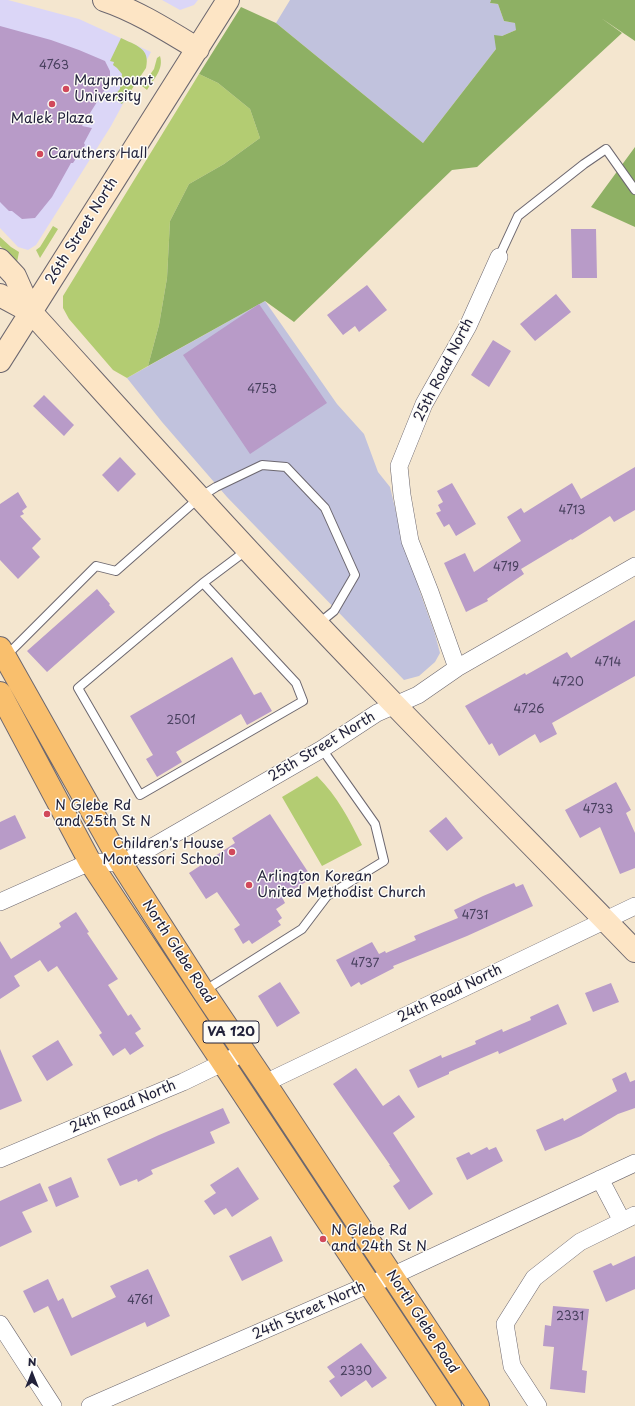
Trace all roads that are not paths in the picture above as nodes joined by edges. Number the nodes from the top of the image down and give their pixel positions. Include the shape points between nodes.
1 (104, 0) edge
2 (228, 0) edge
3 (198, 49) junction
4 (635, 190) edge
5 (499, 257) joint
6 (0, 260) edge
7 (0, 295) edge
8 (31, 312) junction
9 (0, 361) edge
10 (200, 497) junction
11 (248, 550) junction
12 (635, 566) edge
13 (203, 583) junction
14 (318, 624) junction
15 (2, 653) edge
16 (457, 668) junction
17 (0, 693) edge
18 (395, 705) junction
19 (322, 749) junction
20 (90, 862) junction
21 (121, 863) junction
22 (0, 902) edge
23 (635, 906) edge
24 (605, 920) junction
25 (635, 952) edge
26 (203, 991) junction
27 (245, 1052) junction
28 (222, 1064) junction
29 (266, 1083) junction
30 (0, 1159) edge
31 (635, 1163) edge
32 (600, 1179) junction
33 (629, 1218) edge
34 (392, 1276) junction
35 (370, 1284) junction
36 (0, 1324) edge
37 (53, 1406) edge
38 (90, 1406) edge
39 (450, 1406) edge
40 (478, 1406) edge
41 (538, 1406) edge

1 - 3 main road via 160,26
2 - 3 main road, 26th Street North
3 - 8 main road, 26th Street North
4 - 5 lane via 606,150 518,216
5 - 16 street, 25th Road North via 468,326 424,404 399,466 410,541
6 - 8 main road via 15,276
7 - 8 main road
8 - 9 main road, 26th Street North
8 - 10 main road
10 - 11 main road
10 - 14 lane via 262,465 286,467 325,508 355,575 334,611
10 - 15 lane via 116,570 96,566
11 - 13 lane
11 - 14 main road
12 - 16 street, 25th Street North
13 - 13 lane via 296,684 302,701 140,795 78,688
14 - 18 main road
15 - 21 main road, North Glebe Road / VA 120
16 - 18 street, 25th Street North via 418,695
17 - 20 main road, North Glebe Road / VA 120
18 - 19 street, 25th Street North via 377,713
18 - 24 main road
19 - 21 street, 25th Street North
19 - 26 lane via 375,824 384,861 328,896 302,929
20 - 21 street, 25th Street North
20 - 22 street, 25th Street North
20 - 28 main road, North Glebe Road / VA 120
21 - 26 main road, North Glebe Road / VA 120
23 - 24 street, 24th Road North
24 - 25 main road
24 - 29 street, 24th Road North
26 - 27 main road, North Glebe Road / VA 120
27 - 28 street, 24th Road North
27 - 29 main road, North Glebe Road / VA 120
28 - 30 street, 24th Road North
28 - 35 main road, North Glebe Road / VA 120
29 - 34 main road, North Glebe Road / VA 120
31 - 32 street, 24th Street North
32 - 33 street
32 - 34 street, 24th Street North
33 - 41 street via 580,1242 534,1278 505,1324 512,1366
34 - 35 street, 24th Street North
34 - 40 main road, North Glebe Road / VA 120
35 - 38 street, 24th Street North
35 - 39 main road, North Glebe Road / VA 120
36 - 37 street

